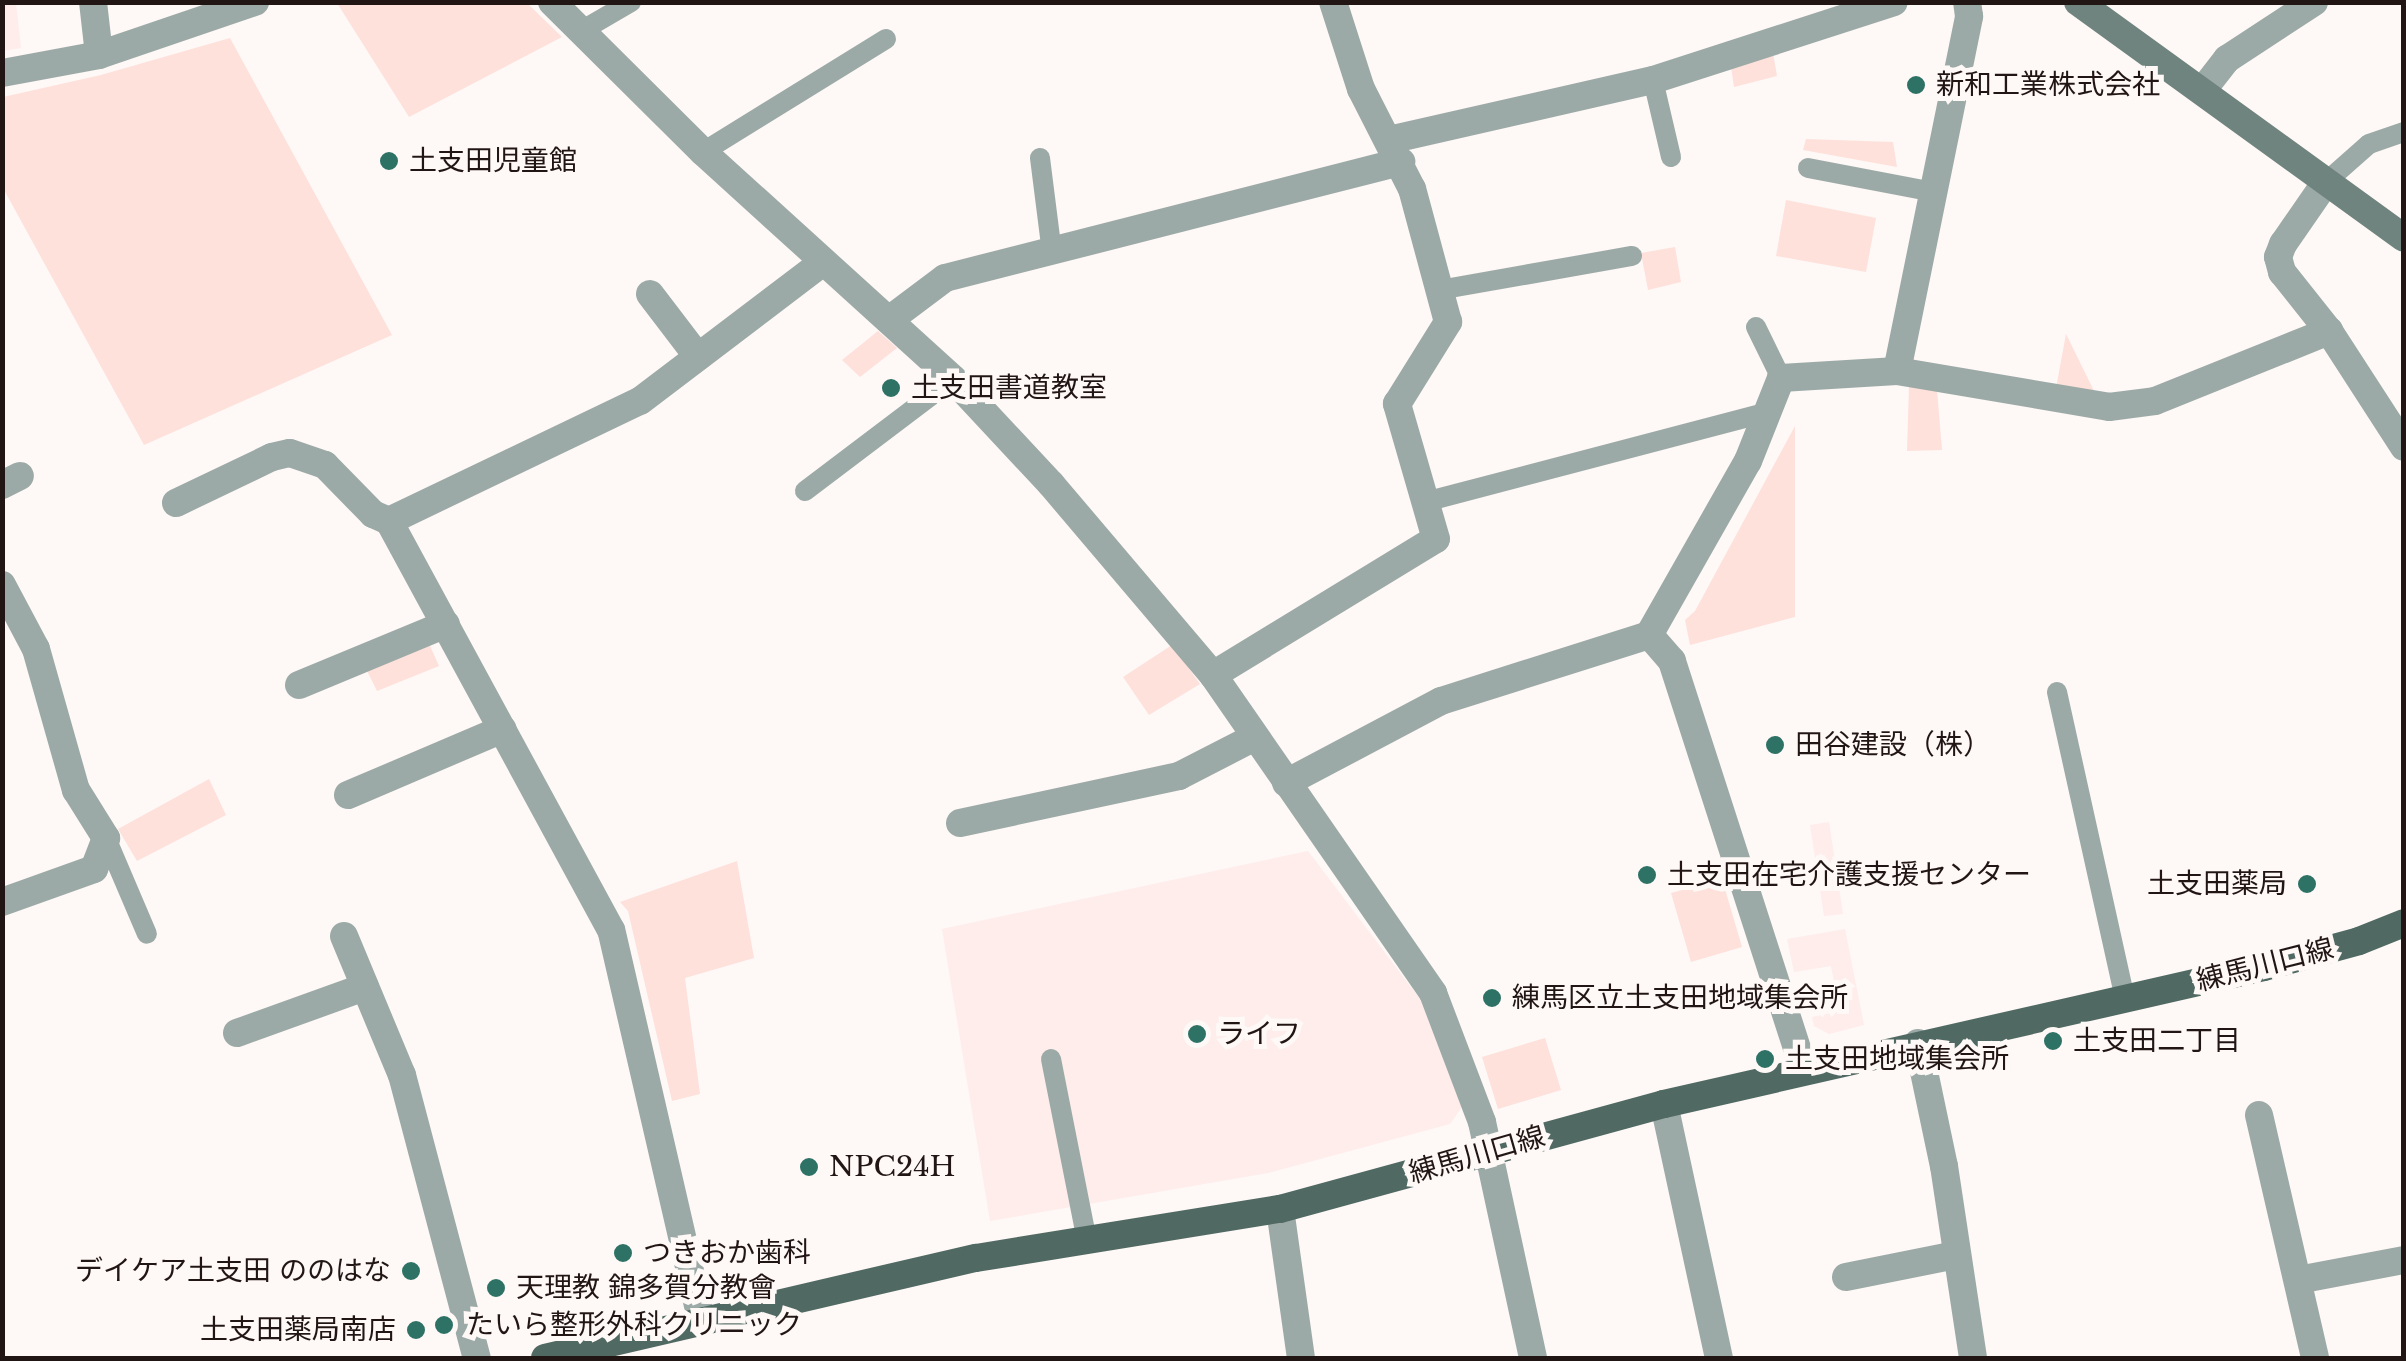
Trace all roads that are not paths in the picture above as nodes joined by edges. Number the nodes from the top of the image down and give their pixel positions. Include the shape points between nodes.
1 (93, 2) edge
2 (255, 2) edge
3 (552, 2) edge
4 (631, 2) edge
5 (1334, 2) edge
6 (1894, 2) edge
7 (1967, 2) edge
8 (2078, 2) edge
9 (2314, 2) edge
10 (581, 31) junction
11 (886, 39) dead end
12 (100, 55) junction
13 (2, 73) edge
14 (1653, 80) junction
15 (2202, 91) junction
16 (2404, 132) edge
17 (1395, 151) junction
18 (703, 152) junction
19 (1670, 157) dead end
20 (1040, 158) dead end
21 (1808, 168) dead end
22 (2326, 182) junction
23 (1934, 192) junction
24 (2404, 238) edge
25 (1052, 253) junction
26 (1632, 256) dead end
27 (823, 262) junction
28 (1439, 290) junction
29 (650, 294) dead end
30 (890, 320) junction
31 (1756, 327) dead end
32 (2329, 331) junction
33 (698, 357) junction
34 (1897, 371) junction
35 (1782, 378) junction
36 (953, 379) junction
37 (1771, 411) junction
38 (2404, 446) edge
39 (805, 491) dead end
40 (1425, 502) junction
41 (176, 503) dead end
42 (390, 521) junction
43 (2, 585) edge
44 (446, 624) junction
45 (1649, 635) junction
46 (1214, 675) junction
47 (299, 685) dead end
48 (2057, 692) dead end
49 (504, 729) junction
50 (1255, 738) junction
51 (1286, 783) junction
52 (348, 794) dead end
53 (960, 823) dead end
54 (106, 838) junction
55 (2, 902) edge
56 (2404, 923) edge
57 (148, 934) dead end
58 (344, 936) dead end
59 (365, 987) junction
60 (2125, 998) junction
61 (236, 1034) dead end
62 (1918, 1043) junction
63 (1051, 1059) dead end
64 (1804, 1070) junction
65 (1664, 1104) junction
66 (2259, 1114) dead end
67 (1487, 1150) junction
68 (1280, 1209) junction
69 (1087, 1240) junction
70 (1956, 1255) junction
71 (2404, 1260) edge
72 (1846, 1277) dead end
73 (2298, 1280) junction
74 (702, 1323) junction
75 (578, 1355) edge
76 (477, 1358) edge
77 (545, 1358) edge
78 (1301, 1358) edge
79 (1533, 1358) edge
80 (1718, 1358) edge
81 (1973, 1358) edge
82 (2315, 1358) edge

1 - 12 street
2 - 12 street
3 - 10 street
4 - 10 lane
5 - 17 street via 1361,88
6 - 14 street
7 - 23 street
8 - 15 main road
9 - 15 street via 2227,59
10 - 18 street
11 - 18 lane
12 - 13 street
14 - 17 street
14 - 19 lane
15 - 22 main road
16 - 22 lane via 2369,144
17 - 25 street
17 - 28 street
18 - 27 street
20 - 25 lane
21 - 23 lane
22 - 24 main road
22 - 32 street via 2278,257 2282,272
23 - 34 street
25 - 30 street via 945,278
26 - 28 lane
27 - 30 street
27 - 33 street
28 - 40 street via 1448,322 1398,404
29 - 33 street
30 - 36 street
31 - 35 lane
32 - 34 street via 2155,401 2109,407
32 - 38 street
33 - 42 street via 640,401
34 - 35 street
35 - 37 street
36 - 39 lane
36 - 46 street
37 - 40 lane
37 - 45 street
40 - 46 street via 1436,539
41 - 42 street via 290,454 325,465 374,514
42 - 44 street
43 - 54 street via 36,649 76,790
44 - 47 street
44 - 49 street
45 - 51 street via 1441,701
45 - 64 street via 1672,662
46 - 50 street
48 - 60 lane
49 - 52 street
49 - 74 street via 611,930
50 - 51 street
50 - 53 street via 1179,776
51 - 67 street via 1433,993 1480,1114
54 - 55 street via 94,870
54 - 57 lane
56 - 60 main road, 練馬川口線 via 2264,967
58 - 59 street
59 - 61 street
59 - 76 street via 402,1075
60 - 62 main road, 練馬川口線
62 - 64 main road, 練馬川口線
62 - 70 street
63 - 69 lane
64 - 65 main road, 練馬川口線
65 - 67 main road, 練馬川口線
65 - 80 street
66 - 73 street
67 - 68 main road, 練馬川口線
67 - 79 street
68 - 69 main road, 練馬川口線
68 - 78 street
69 - 74 main road, 練馬川口線 via 976,1258
70 - 72 street
70 - 81 street
71 - 73 street
73 - 82 street
74 - 75 main road, 練馬川口線
75 - 77 main road, 練馬川口線

